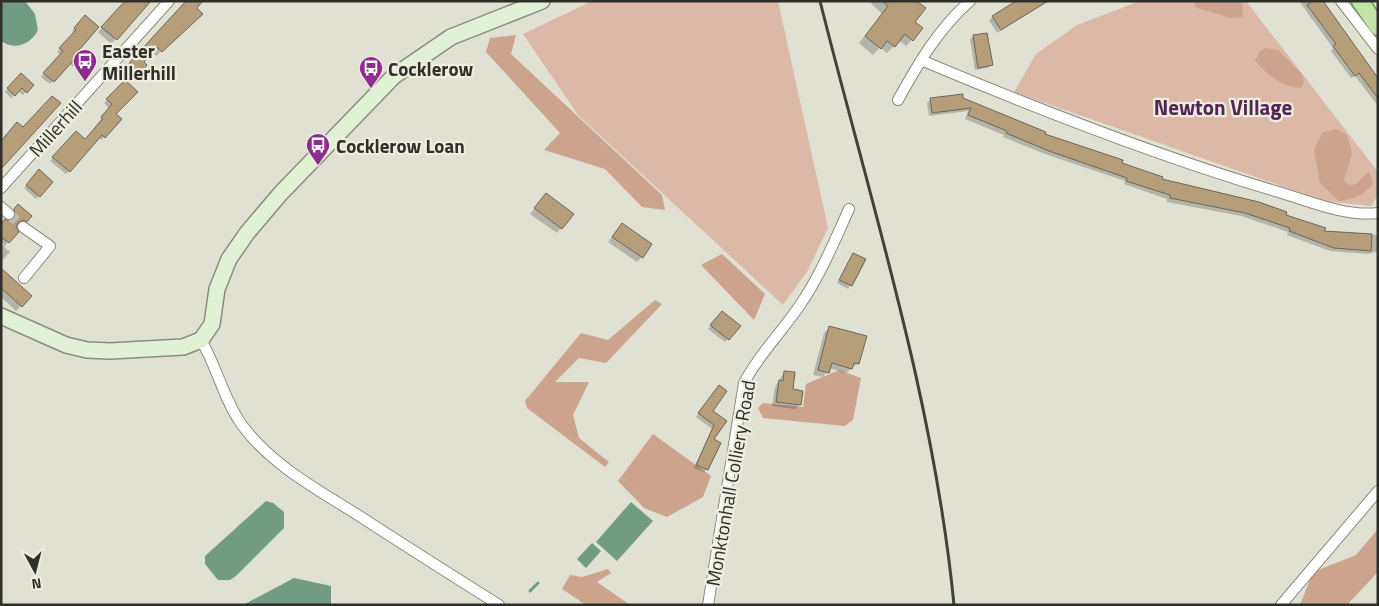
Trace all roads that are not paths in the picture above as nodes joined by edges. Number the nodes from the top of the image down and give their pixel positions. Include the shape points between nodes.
1 (169, 1) edge
2 (542, 1) edge
3 (970, 1) edge
4 (1341, 1) edge
5 (1360, 1) edge
6 (1378, 27) edge
7 (1378, 49) edge
8 (921, 60) junction
9 (898, 100) dead end
10 (1, 188) edge
11 (849, 209) dead end
12 (1378, 213) edge
13 (23, 227) tunnel mouth
14 (24, 278) dead end
15 (1, 316) edge
16 (201, 340) junction
17 (1378, 491) edge
18 (499, 605) edge
19 (708, 605) edge
20 (1281, 605) edge

1 - 10 street, Millerhill
2 - 16 main road via 451,37 394,76 281,193 247,233 229,260 217,289 212,324
3 - 8 street via 955,14
4 - 7 street
5 - 6 main road
8 - 9 street
8 - 12 street via 1114,138 1226,176 1341,211
11 - 19 street, Monktonhall Colliery Road via 800,305 755,361 744,383
13 - 14 street via 50,246
15 - 16 main road via 66,345 87,350 183,347
16 - 18 street via 241,424 262,449 296,476
17 - 20 street

